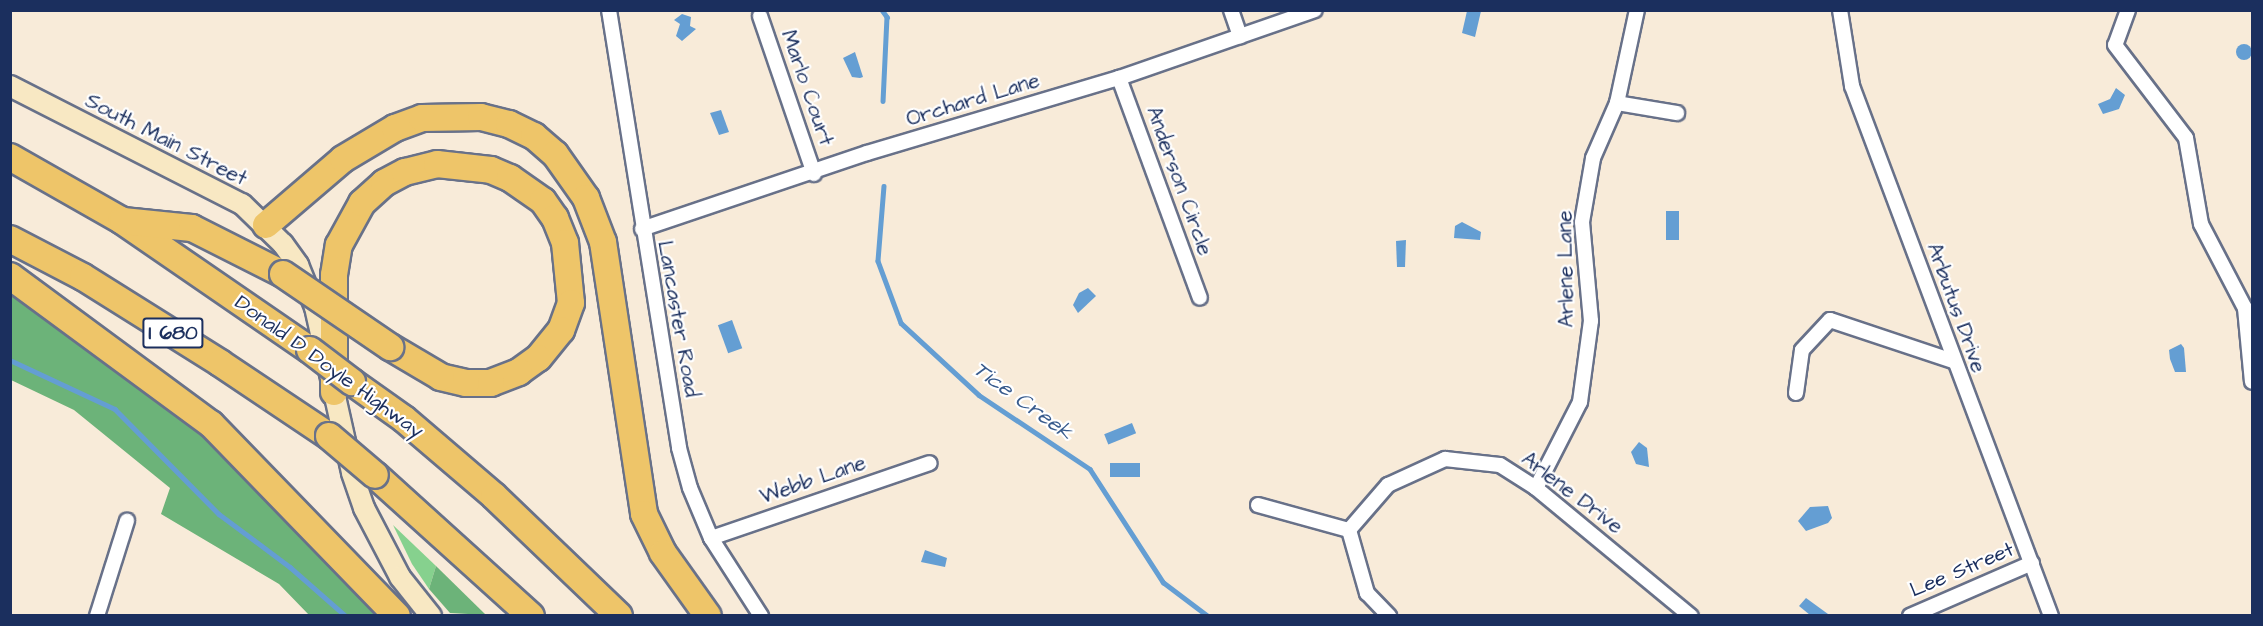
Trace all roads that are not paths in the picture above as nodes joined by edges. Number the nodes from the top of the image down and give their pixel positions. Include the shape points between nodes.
1 (609, 10) edge
2 (1231, 10) edge
3 (1315, 10) edge
4 (1637, 10) edge
5 (1840, 10) edge
6 (2128, 10) edge
7 (760, 16) dead end
8 (1240, 36) junction
9 (1119, 78) junction
10 (10, 86) edge
11 (1617, 103) junction
12 (1677, 113) dead end
13 (10, 157) edge
14 (814, 174) junction
15 (121, 220) junction
16 (266, 225) junction
17 (642, 229) junction
18 (10, 238) edge
19 (10, 276) edge
20 (1200, 298) dead end
21 (1953, 360) junction
22 (2253, 382) edge
23 (343, 387) junction
24 (1796, 393) dead end
25 (930, 463) dead end
26 (1536, 488) junction
27 (1258, 505) dead end
28 (127, 521) dead end
29 (1349, 530) junction
30 (711, 538) junction
31 (2032, 563) junction
32 (97, 615) edge
33 (397, 615) edge
34 (432, 615) edge
35 (531, 615) edge
36 (619, 615) edge
37 (708, 615) edge
38 (761, 615) edge
39 (1389, 615) edge
40 (1691, 615) edge
41 (1910, 615) edge
42 (2051, 615) edge

1 - 17 street, Lancaster Road
2 - 8 street
3 - 8 street, Orchard Lane
4 - 11 street, Arlene Lane
5 - 21 street, Arbutus Drive via 1852,86
6 - 22 street via 2115,45 2186,138 2200,224 2245,308
7 - 14 street, Marlo Court
8 - 9 street, Orchard Lane
9 - 14 street, Orchard Lane via 867,153
9 - 20 street, Anderson Circle
10 - 16 main road, South Main Street via 227,196
11 - 12 street
11 - 26 street, Arlene Lane via 1593,158 1582,222 1591,321 1580,402
13 - 15 highway, Donald D Doyle Highway
14 - 17 street, Orchard Lane
15 - 23 highway, Donald D Doyle Highway, bridge via 310,350
15 - 23 highway, bridge via 192,228 283,274 390,347 441,377 491,383 519,372 545,352 561,330 571,292 565,243 543,201 510,177 492,170 437,164 405,172 384,183 362,203 339,245 334,275
16 - 23 main road, South Main Street via 308,284
16 - 37 highway via 343,159 395,128 422,118 481,117 509,123 534,136 555,154 586,198 603,242 644,514 663,554
17 - 30 street, Lancaster Road via 679,448 690,488
18 - 35 highway, I 680, bridge via 191,344 329,436
19 - 33 highway via 211,424
21 - 24 street via 1830,320 1802,350
21 - 31 street, Arbutus Drive
23 - 34 main road, South Main Street via 352,473 364,508 400,577
23 - 36 highway, Donald D Doyle Highway via 404,419 494,496
25 - 30 street, Webb Lane
26 - 29 street, Arlene Drive via 1500,465 1445,459 1388,485
26 - 40 street, Arlene Drive
27 - 29 street
28 - 32 street
29 - 39 street via 1367,593
30 - 38 street, Lancaster Road
31 - 41 street, Lee Street
31 - 42 street, Arbutus Drive

